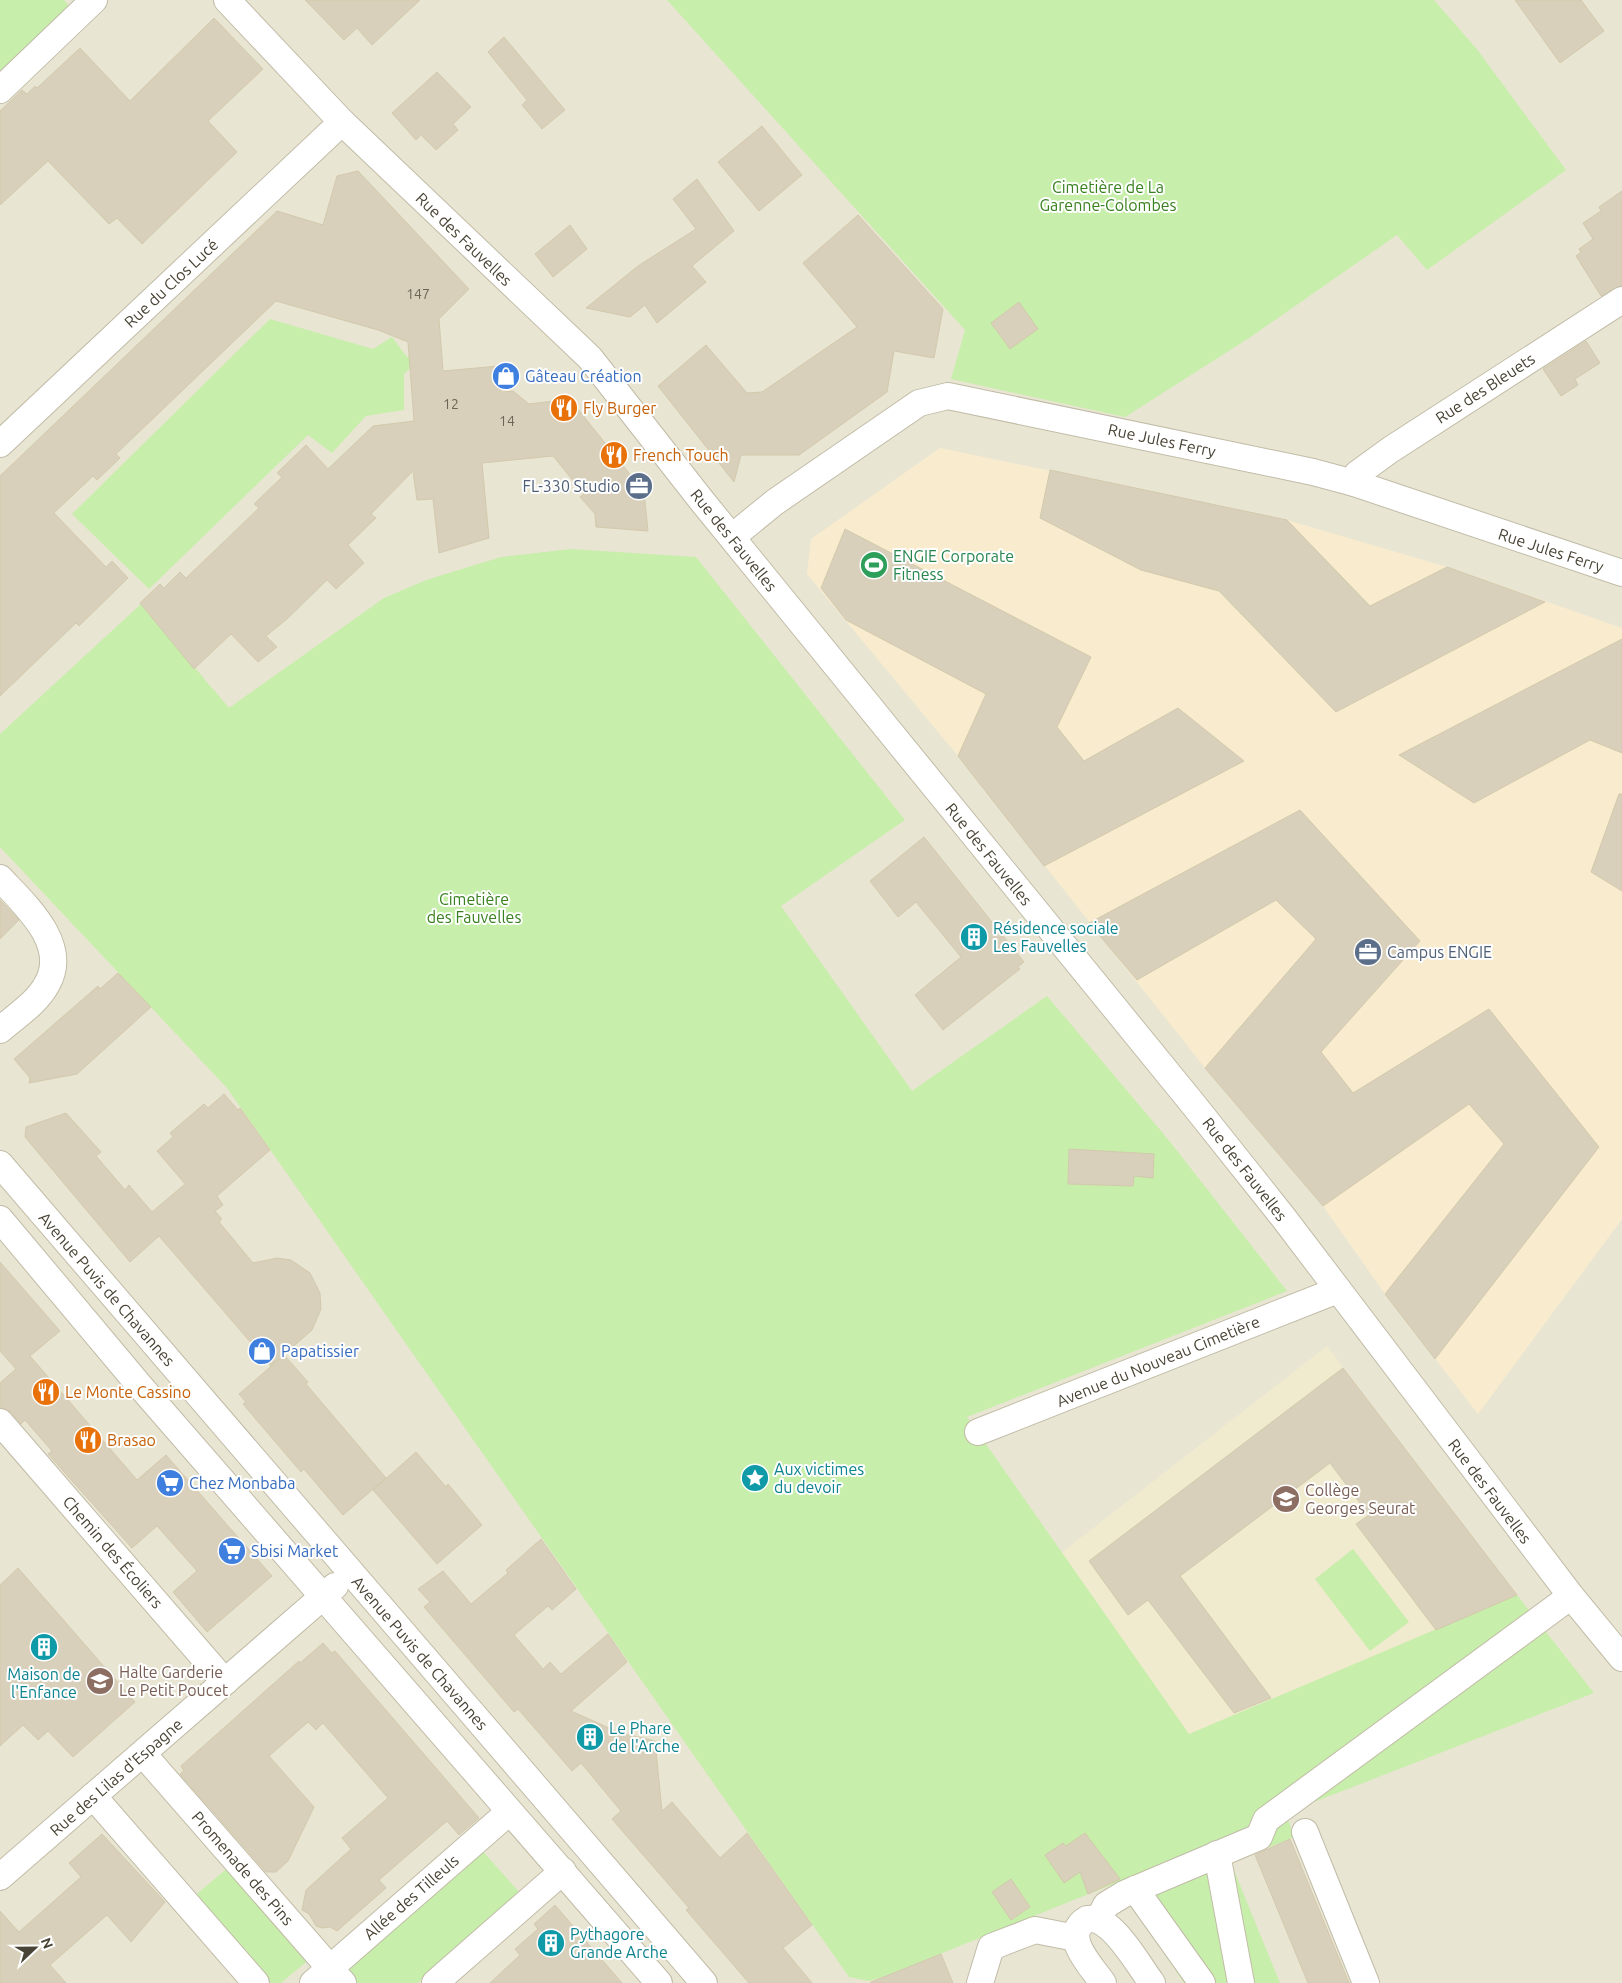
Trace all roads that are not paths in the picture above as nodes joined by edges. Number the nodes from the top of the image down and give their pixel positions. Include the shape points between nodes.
1 (94, 0) edge
2 (227, 0) edge
3 (0, 90) edge
4 (337, 117) junction
5 (1622, 300) edge
6 (0, 444) edge
7 (1354, 483) junction
8 (732, 537) junction
9 (1622, 573) edge
10 (0, 878) edge
11 (0, 1030) edge
12 (0, 1164) edge
13 (0, 1219) edge
14 (1338, 1290) junction
15 (0, 1422) edge
16 (978, 1432) dead end
17 (350, 1573) junction
18 (1570, 1596) junction
19 (323, 1597) junction
20 (1622, 1658) edge
21 (226, 1682) junction
22 (143, 1754) junction
23 (93, 1796) junction
24 (509, 1812) junction
25 (1305, 1832) dead end
26 (1217, 1854) junction
27 (563, 1871) junction
28 (0, 1877) edge
29 (1135, 1889) junction
30 (1099, 1919) junction
31 (1076, 1938) junction
32 (329, 1978) edge
33 (256, 1983) edge
34 (435, 1983) edge
35 (659, 1983) edge
36 (704, 1983) edge
37 (980, 1983) edge
38 (1103, 1983) edge
39 (1152, 1983) edge
40 (1202, 1983) edge
41 (1242, 1983) edge
42 (1366, 1983) edge

1 - 3 street
2 - 4 street, Rue des Fauvelles
4 - 6 street, Rue du Clos Lucé
4 - 8 street, Rue des Fauvelles via 590,358
5 - 7 street, Rue des Bleuets via 1390,450 1357,474
7 - 8 street, Rue Jules Ferry via 1259,459 948,396 919,402 775,502
7 - 9 street, Rue Jules Ferry
8 - 14 street, Rue des Fauvelles via 1193,1104
10 - 11 street via 33,912 48,937 53,961 48,982 37,998
12 - 17 street, Avenue Puvis de Chavannes
13 - 19 street
14 - 16 street, Avenue du Nouveau Cimetière
14 - 18 street, Rue des Fauvelles
15 - 21 street, Chemin des Écoliers
17 - 19 street, Rue des Lilas d'Espagne
17 - 36 street, Avenue Puvis de Chavannes
18 - 20 street, Rue des Fauvelles
18 - 26 street via 1266,1820 1259,1837
19 - 21 street, Rue des Lilas d'Espagne
19 - 24 street
21 - 22 street, Rue des Lilas d'Espagne
22 - 23 street, Rue des Lilas d'Espagne
22 - 32 street, Promenade des Pins
23 - 28 street, Rue des Lilas d'Espagne
23 - 33 street
24 - 27 street
24 - 32 street, Allée des Tilleuls
25 - 42 street
26 - 29 street
26 - 41 street
27 - 34 street
27 - 35 street
29 - 30 street via 1106,1904
29 - 40 street
30 - 31 street via 1081,1922
30 - 39 street via 1112,1929
31 - 37 street via 1035,1930 991,1947
31 - 38 street via 1081,1952

